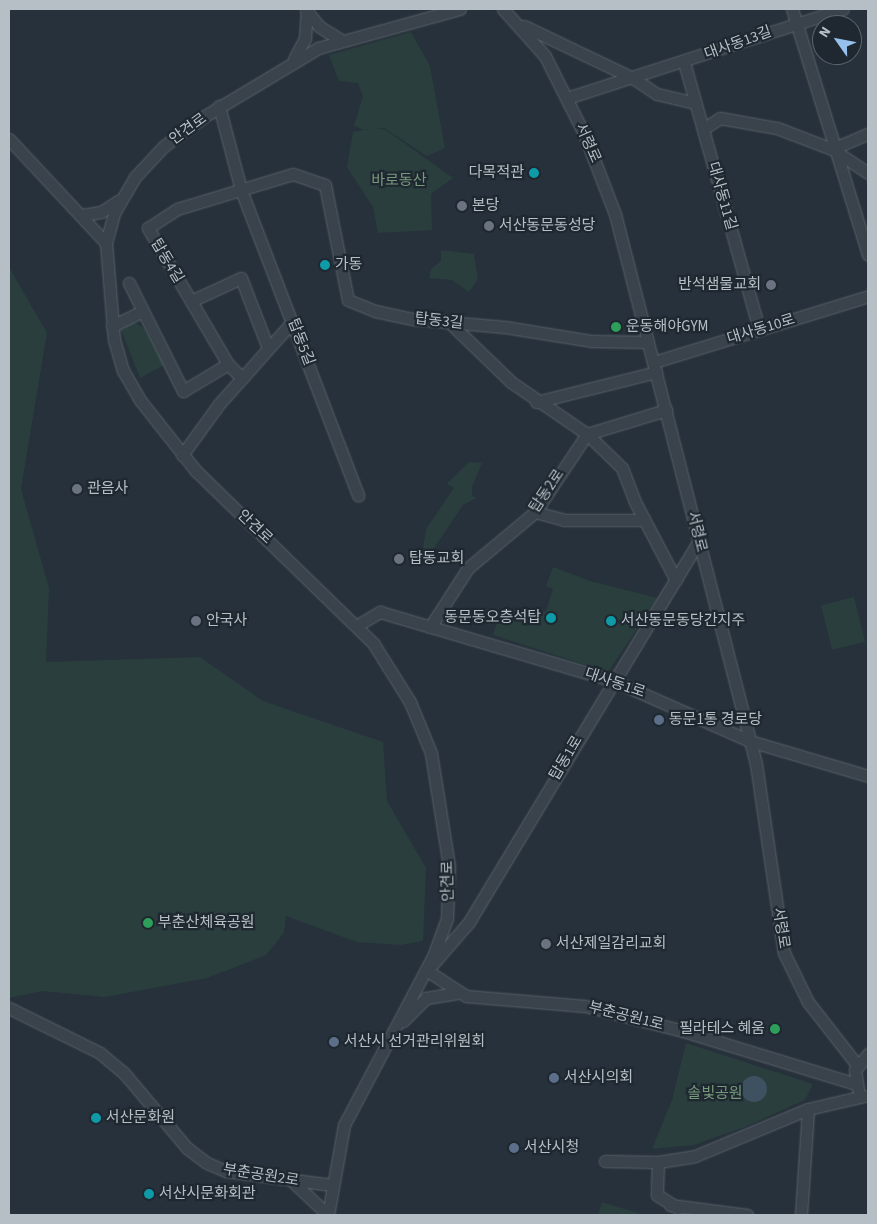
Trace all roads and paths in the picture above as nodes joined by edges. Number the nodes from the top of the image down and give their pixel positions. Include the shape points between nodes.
1 (460, 9) edge
2 (503, 9) edge
3 (792, 9) edge
4 (843, 9) edge
5 (306, 10) edge
6 (796, 22) junction
7 (518, 23) junction
8 (341, 40) junction
9 (291, 62) junction
10 (684, 62) junction
11 (633, 78) junction
12 (567, 98) junction
13 (695, 103) junction
14 (219, 106) junction
15 (703, 129) junction
16 (868, 134) edge
17 (9, 139) edge
18 (832, 149) junction
19 (868, 174) edge
20 (241, 190) junction
21 (123, 196) junction
22 (82, 214) junction
23 (106, 244) junction
24 (868, 255) edge
25 (129, 283) dead end
26 (868, 296) edge
27 (191, 301) junction
28 (143, 311) junction
29 (293, 321) junction
30 (450, 323) junction
31 (112, 326) junction
32 (759, 330) junction
33 (648, 342) junction
34 (268, 348) junction
35 (228, 364) junction
36 (655, 367) junction
37 (242, 378) junction
38 (536, 402) junction
39 (666, 410) junction
40 (587, 434) junction
41 (182, 455) junction
42 (358, 495) dead end
43 (535, 512) junction
44 (644, 520) junction
45 (699, 540) junction
46 (676, 580) junction
47 (358, 625) junction
48 (430, 627) junction
49 (614, 680) junction
50 (750, 741) junction
51 (868, 776) edge
52 (426, 970) junction
53 (459, 994) junction
54 (9, 1008) edge
55 (396, 1021) junction
56 (868, 1054) edge
57 (857, 1066) junction
58 (856, 1084) junction
59 (866, 1097) edge
60 (808, 1109) junction
61 (605, 1161) dead end
62 (658, 1162) junction
63 (291, 1180) junction
64 (332, 1185) junction
65 (670, 1205) junction
66 (328, 1215) edge
67 (695, 1215) edge
68 (747, 1215) edge
69 (801, 1215) edge

1 - 8 street, 안견로
2 - 7 street, 서령로
3 - 6 street
4 - 6 street, 대사동13길
5 - 8 street via 320,27
5 - 9 street via 305,38
6 - 10 street, 대사동13길
6 - 18 street
7 - 11 street
7 - 12 street, 서령로 via 545,56
8 - 9 street, 안견로
9 - 14 street, 안견로
10 - 11 street, 대사동13길
10 - 13 street, 대사동11길
11 - 12 street, 대사동13길
11 - 13 street via 664,97
12 - 33 street, 서령로 via 616,214
13 - 15 street, 대사동11길
14 - 20 street, 탑동5길
14 - 21 street, 안견로 via 164,146
15 - 18 street via 720,118 731,119 777,128
15 - 32 street, 대사동11길
16 - 18 street
17 - 22 street
18 - 19 street
18 - 24 street
20 - 27 street, 탑동4길 via 177,210 148,228
20 - 29 street, 탑동5길
20 - 30 street, 탑동3길 via 294,174 325,186 348,300 374,312
21 - 22 street via 101,212
21 - 23 street, 안견로
22 - 23 street
23 - 31 street, 안견로
25 - 28 street
26 - 32 street, 대사동10로
27 - 34 street via 241,278
27 - 35 street, 탑동4길
28 - 31 street
28 - 35 street via 183,391
29 - 34 street
29 - 42 street, 탑동5길
30 - 33 street, 탑동3길 via 505,327 591,341
30 - 38 street
31 - 41 street, 안견로 via 117,356 130,385
32 - 36 street, 대사동10로
33 - 36 street, 서령로
34 - 37 street
35 - 37 street, 탑동4길
36 - 38 street, 대사동10로
36 - 39 street, 서령로
37 - 41 street
38 - 40 street
39 - 40 street
39 - 45 street, 서령로
40 - 43 street, 탑동2로
40 - 44 street via 622,469
41 - 47 street, 안견로
43 - 44 street via 564,520
43 - 48 street, 탑동2로 via 468,568
44 - 46 street
45 - 46 street, 탑동1로
45 - 50 street, 서령로
46 - 49 street, 탑동1로
47 - 48 street, 대사동1로 via 380,612
47 - 52 street, 안견로 via 398,681 431,753 446,841 450,891 445,925
48 - 49 street, 대사동1로
49 - 50 street, 대사동1로
49 - 52 street, 탑동1로 via 466,926
50 - 51 street, 대사동1로
50 - 57 street, 서령로 via 788,964 808,1002
52 - 53 street, 부춘공원1로
52 - 55 street, 안견로
53 - 55 street via 426,998 403,1021
53 - 58 street, 부춘공원1로 via 486,999 555,1002 630,1016
54 - 63 street, 부춘공원2로 via 65,1032 106,1057 200,1159 226,1170
55 - 64 street, 안견로 via 344,1125
56 - 57 street
57 - 58 street
58 - 59 street
59 - 60 street
60 - 62 street via 705,1153
60 - 69 street
61 - 62 street
62 - 65 street via 657,1195
63 - 64 street, 부춘공원2로
63 - 66 street
64 - 66 street, 안견로
65 - 67 street
65 - 68 street

